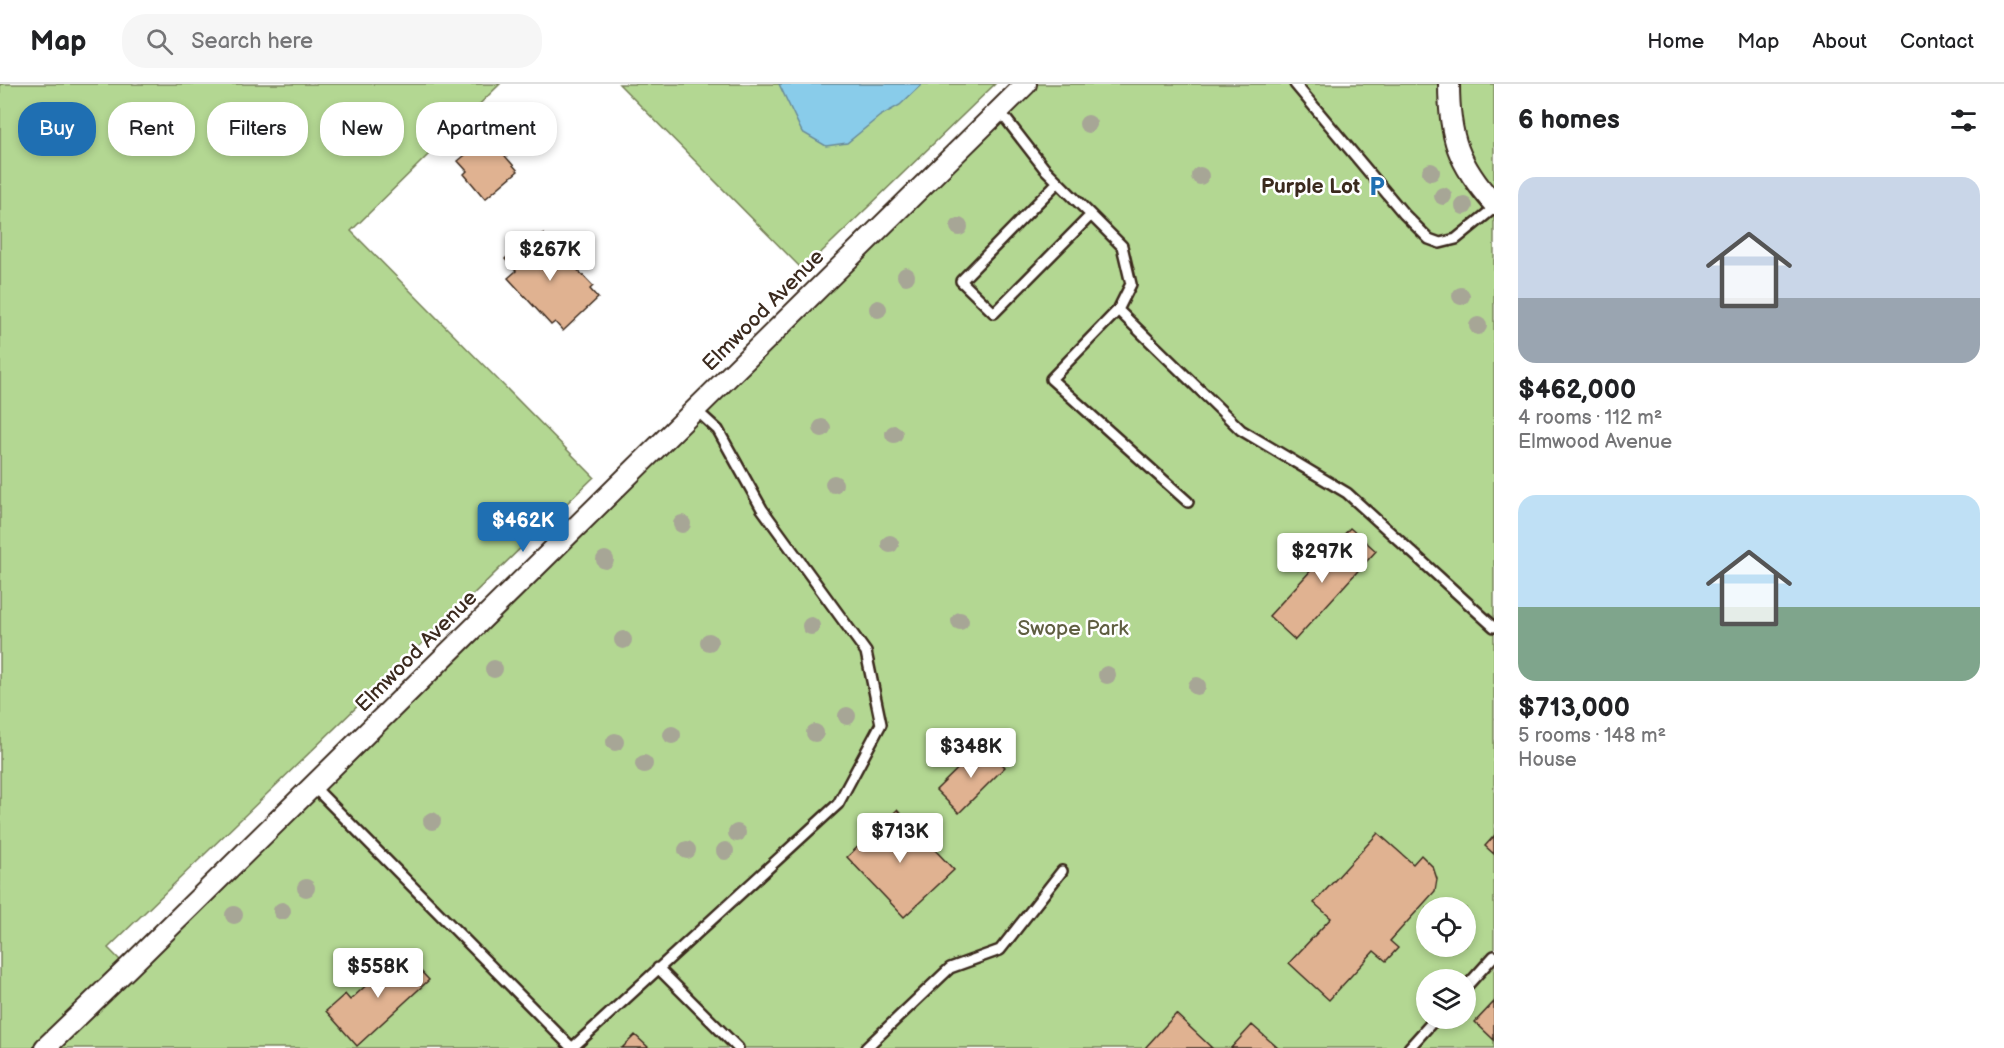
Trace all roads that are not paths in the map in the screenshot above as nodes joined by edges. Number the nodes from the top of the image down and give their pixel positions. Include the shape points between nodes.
1 (1026, 84) edge
2 (1295, 84) edge
3 (1449, 84) edge
4 (999, 110) junction
5 (1058, 183) junction
6 (1494, 206) edge
7 (1090, 216) junction
8 (1118, 310) junction
9 (696, 410) junction
10 (1188, 502) dead end
11 (1494, 627) edge
12 (313, 786) junction
13 (1062, 871) dead end
14 (1494, 956) edge
15 (658, 968) junction
16 (1476, 976) edge
17 (1426, 1029) edge
18 (45, 1048) edge
19 (571, 1048) edge
20 (738, 1048) edge
21 (866, 1048) edge
22 (1409, 1048) edge

1 - 4 street, Elmwood Avenue
2 - 6 lane via 1429,239 1440,243 1456,239
3 - 6 street via 1454,142 1476,184
4 - 5 lane
4 - 9 street, Elmwood Avenue
5 - 7 lane
5 - 7 lane via 961,281 994,313
7 - 8 lane via 1122,246 1131,284
8 - 10 lane via 1051,379
8 - 11 lane via 1241,430 1347,493
9 - 12 street, Elmwood Avenue
9 - 15 lane via 718,430 762,508 866,651 881,723 838,804
12 - 18 street, Elmwood Avenue
12 - 19 lane
13 - 21 lane via 1000,950 950,968
14 - 16 lane
15 - 19 lane
15 - 20 lane
17 - 22 lane

